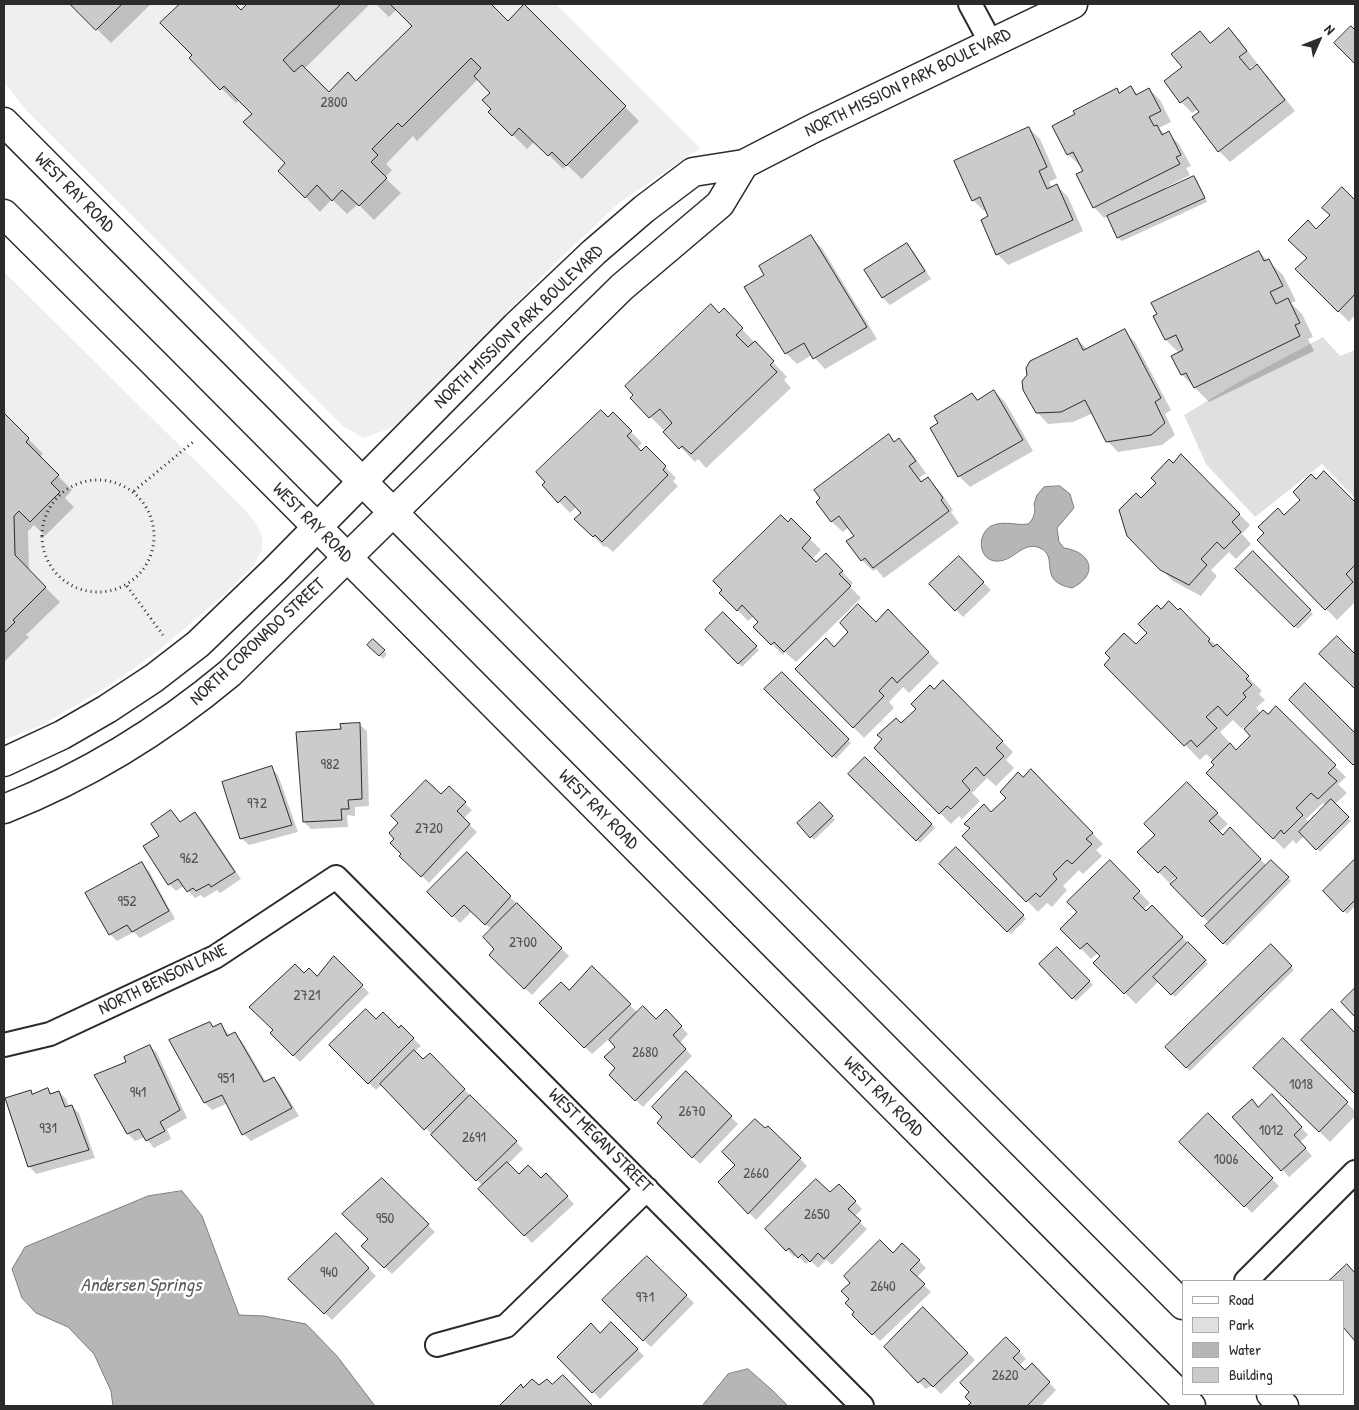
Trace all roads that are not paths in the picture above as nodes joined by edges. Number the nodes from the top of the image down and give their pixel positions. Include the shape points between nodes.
1 (970, 4) edge
2 (1074, 4) edge
3 (991, 43) junction
4 (4, 122) edge
5 (744, 164) junction
6 (4, 214) edge
7 (362, 481) junction
8 (393, 513) junction
9 (316, 528) junction
10 (347, 558) junction
11 (4, 762) edge
12 (4, 808) edge
13 (336, 877) joint
14 (4, 1045) edge
15 (1355, 1172) edge
16 (648, 1190) junction
17 (1247, 1280) edge
18 (1182, 1304) edge
19 (437, 1345) dead end
20 (1272, 1395) edge
21 (862, 1406) edge
22 (1191, 1406) edge
23 (1284, 1406) edge

1 - 3 street
2 - 3 main road, NORTH MISSION PARK BOULEVARD
3 - 5 main road, NORTH MISSION PARK BOULEVARD
4 - 7 main road, WEST RAY ROAD
5 - 7 main road, NORTH MISSION PARK BOULEVARD via 693,172 644,209 516,326
5 - 8 main road via 720,204 622,287
6 - 9 main road, WEST RAY ROAD
7 - 8 main road, WEST RAY ROAD
7 - 9 main road, NORTH MISSION PARK BOULEVARD
8 - 10 main road, NORTH CORONADO STREET
8 - 18 main road, WEST RAY ROAD
9 - 10 main road, WEST RAY ROAD
9 - 11 main road via 198,644 154,678 62,735
10 - 12 main road, NORTH CORONADO STREET via 264,641 192,704 140,739 78,774
10 - 22 main road, WEST RAY ROAD
13 - 14 street, NORTH BENSON LANE via 215,957 50,1034
13 - 16 street, WEST MEGAN STREET
15 - 17 street
16 - 19 street via 506,1326
16 - 21 street, WEST MEGAN STREET
20 - 23 main road

